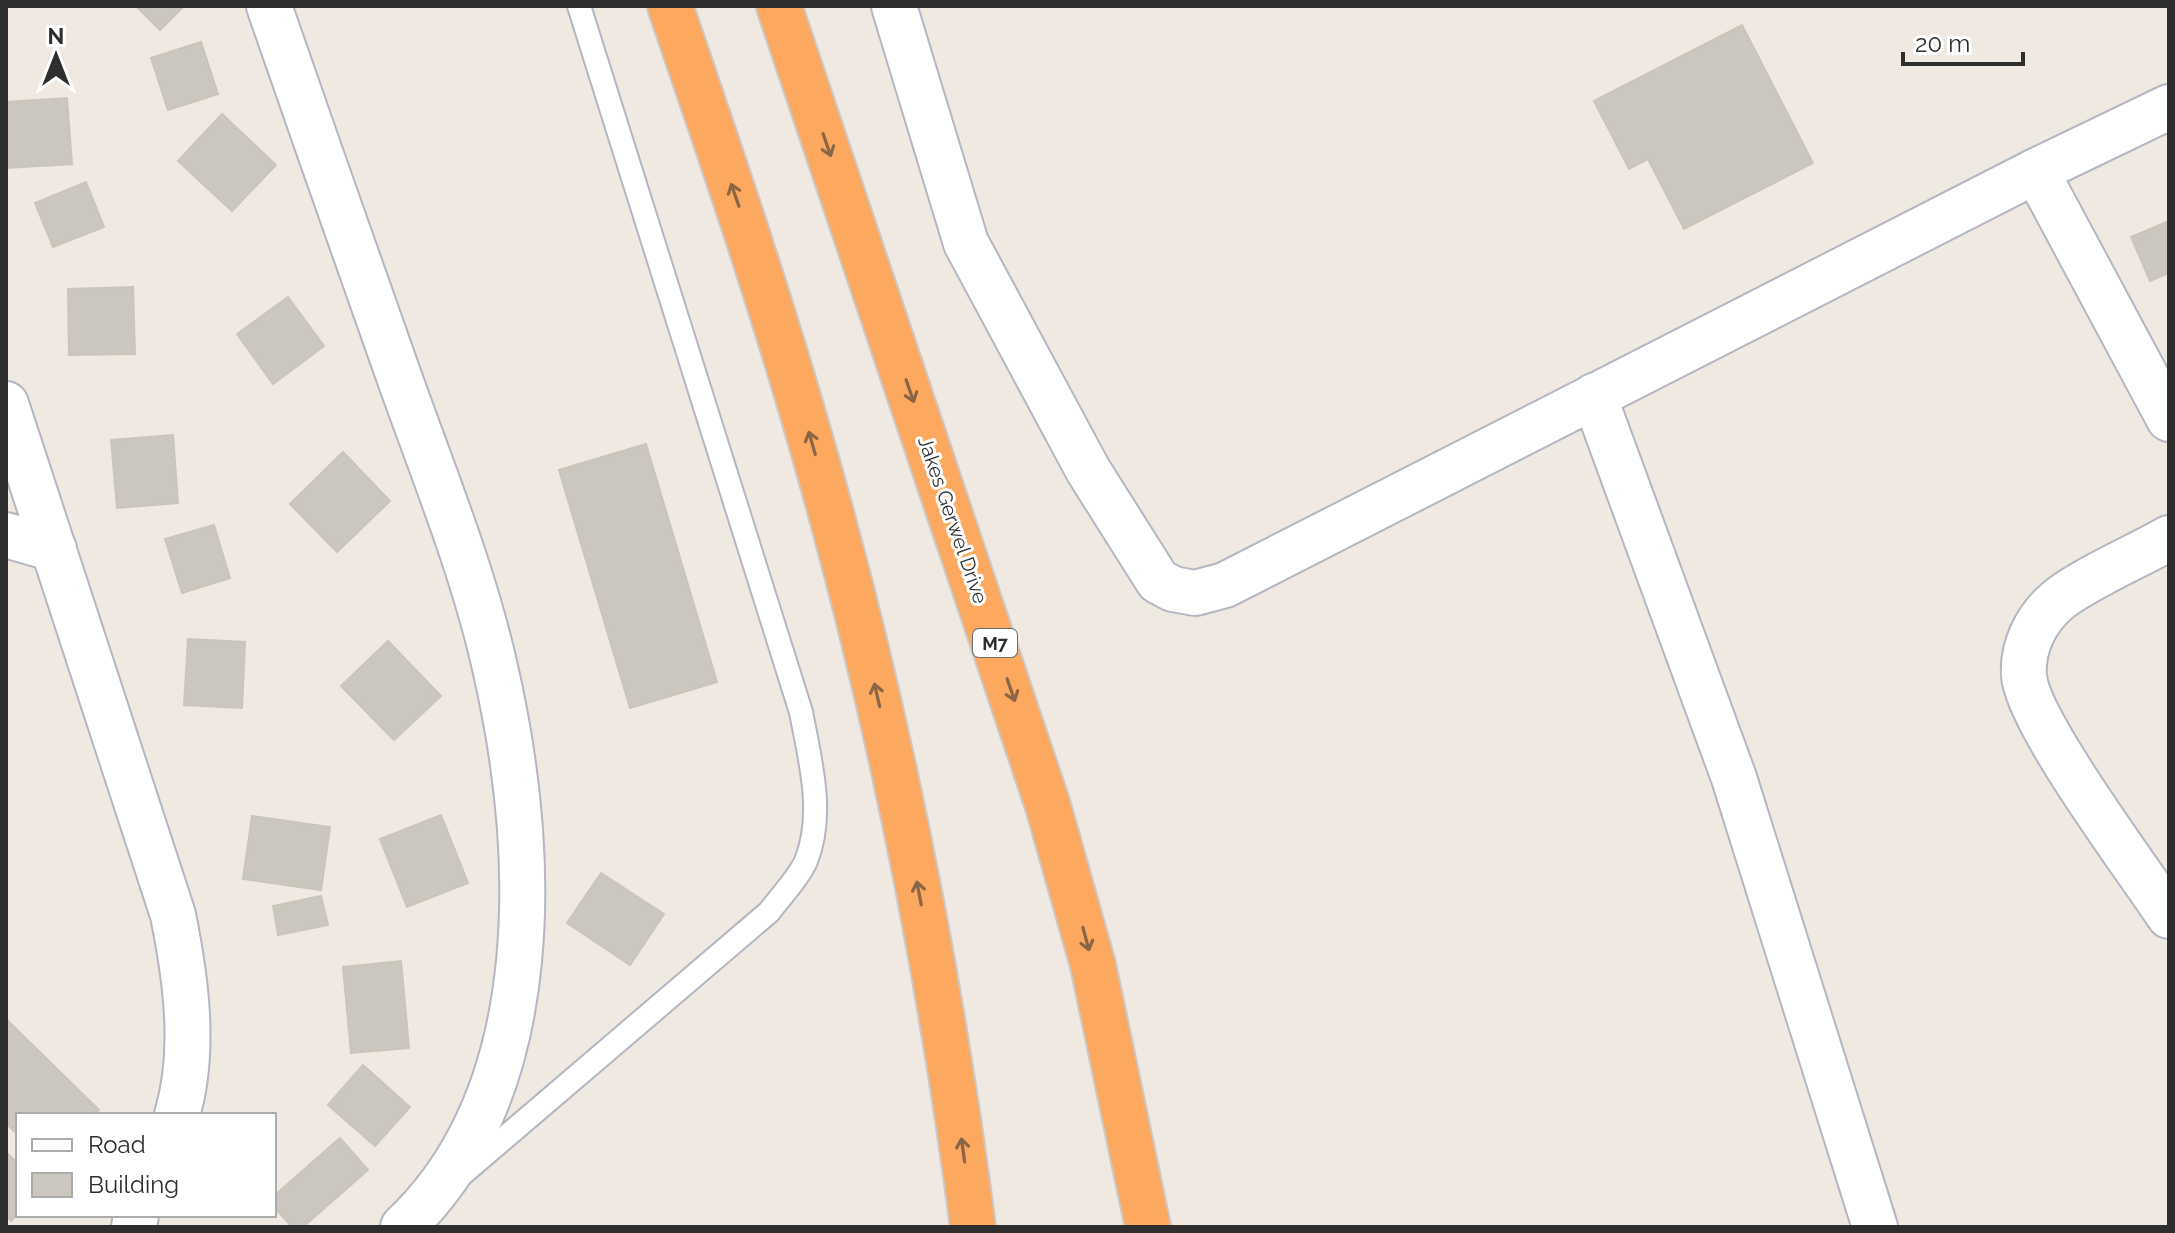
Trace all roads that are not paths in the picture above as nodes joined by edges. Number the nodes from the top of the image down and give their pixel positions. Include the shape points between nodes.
1 (269, 6) edge
2 (579, 6) edge
3 (670, 6) edge
4 (779, 6) edge
5 (791, 6) edge
6 (894, 6) edge
7 (802, 71) junction
8 (2169, 107) edge
9 (2036, 171) junction
10 (1594, 396) junction
11 (6, 404) edge
12 (2169, 419) edge
13 (6, 535) edge
14 (2169, 538) edge
15 (54, 549) junction
16 (2169, 916) edge
17 (178, 1113) edge
18 (411, 1219) edge
19 (973, 1227) edge
20 (1148, 1227) edge
21 (1875, 1227) edge

1 - 18 street via 465,565 494,661 510,741 520,851 520,952 510,1032 484,1113 441,1186
2 - 18 lane via 801,712 814,782 814,824 805,862 769,912
19 -> 3 highway via 916,877 857,612 773,311
4 - 7 highway, Jakes Gerwel Drive / M7
5 - 7 highway
6 - 10 street via 966,243 1088,470 1158,581 1195,593 1225,585
7 -> 20 highway, Jakes Gerwel Drive / M7 via 1048,806 1096,979
8 - 9 street
9 - 10 street
9 - 12 street
10 - 21 street via 1734,778
11 - 15 street
13 - 15 street
14 - 16 street via 2058,601 2025,649 2024,679 2056,746
15 - 17 street via 173,915 185,977 185,1089

